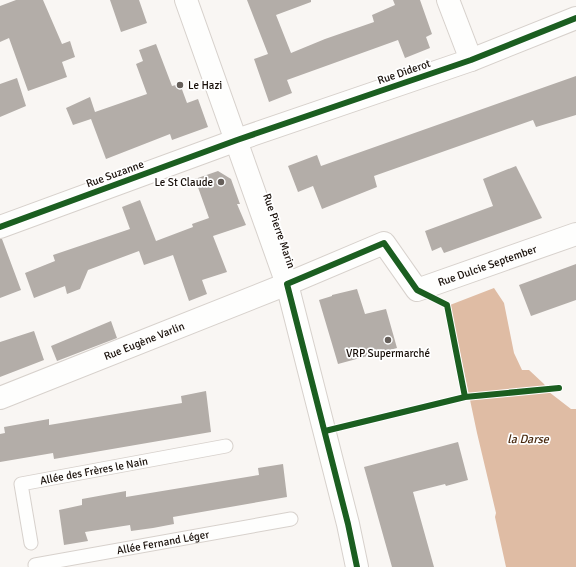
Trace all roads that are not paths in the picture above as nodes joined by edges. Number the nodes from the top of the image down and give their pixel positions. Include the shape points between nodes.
1 (186, 0) edge
2 (448, 0) edge
3 (576, 18) edge
4 (471, 60) junction
5 (237, 140) junction
6 (0, 227) edge
7 (576, 234) edge
8 (287, 284) junction
9 (0, 398) edge
10 (226, 446) dead end
11 (290, 519) dead end
12 (348, 524) junction
13 (31, 543) dead end
14 (35, 565) dead end
15 (347, 567) edge
16 (357, 567) edge

1 - 5 street, Rue Pierre Marin
2 - 4 street
3 - 4 street, Rue Diderot
4 - 5 street, Rue Diderot
5 - 6 street, Rue Suzanne
5 - 8 street, Rue Pierre Marin
7 - 8 street, Rue Dulcie September via 417,290 384,243
8 - 9 street, Rue Eugène Varlin
8 - 12 street, Rue Pierre Marin
10 - 13 lane, Allée des Frères le Nain via 21,484
11 - 14 lane, Allée Fernand Léger
12 - 15 lane
12 - 16 street, Rue Pierre Marin

